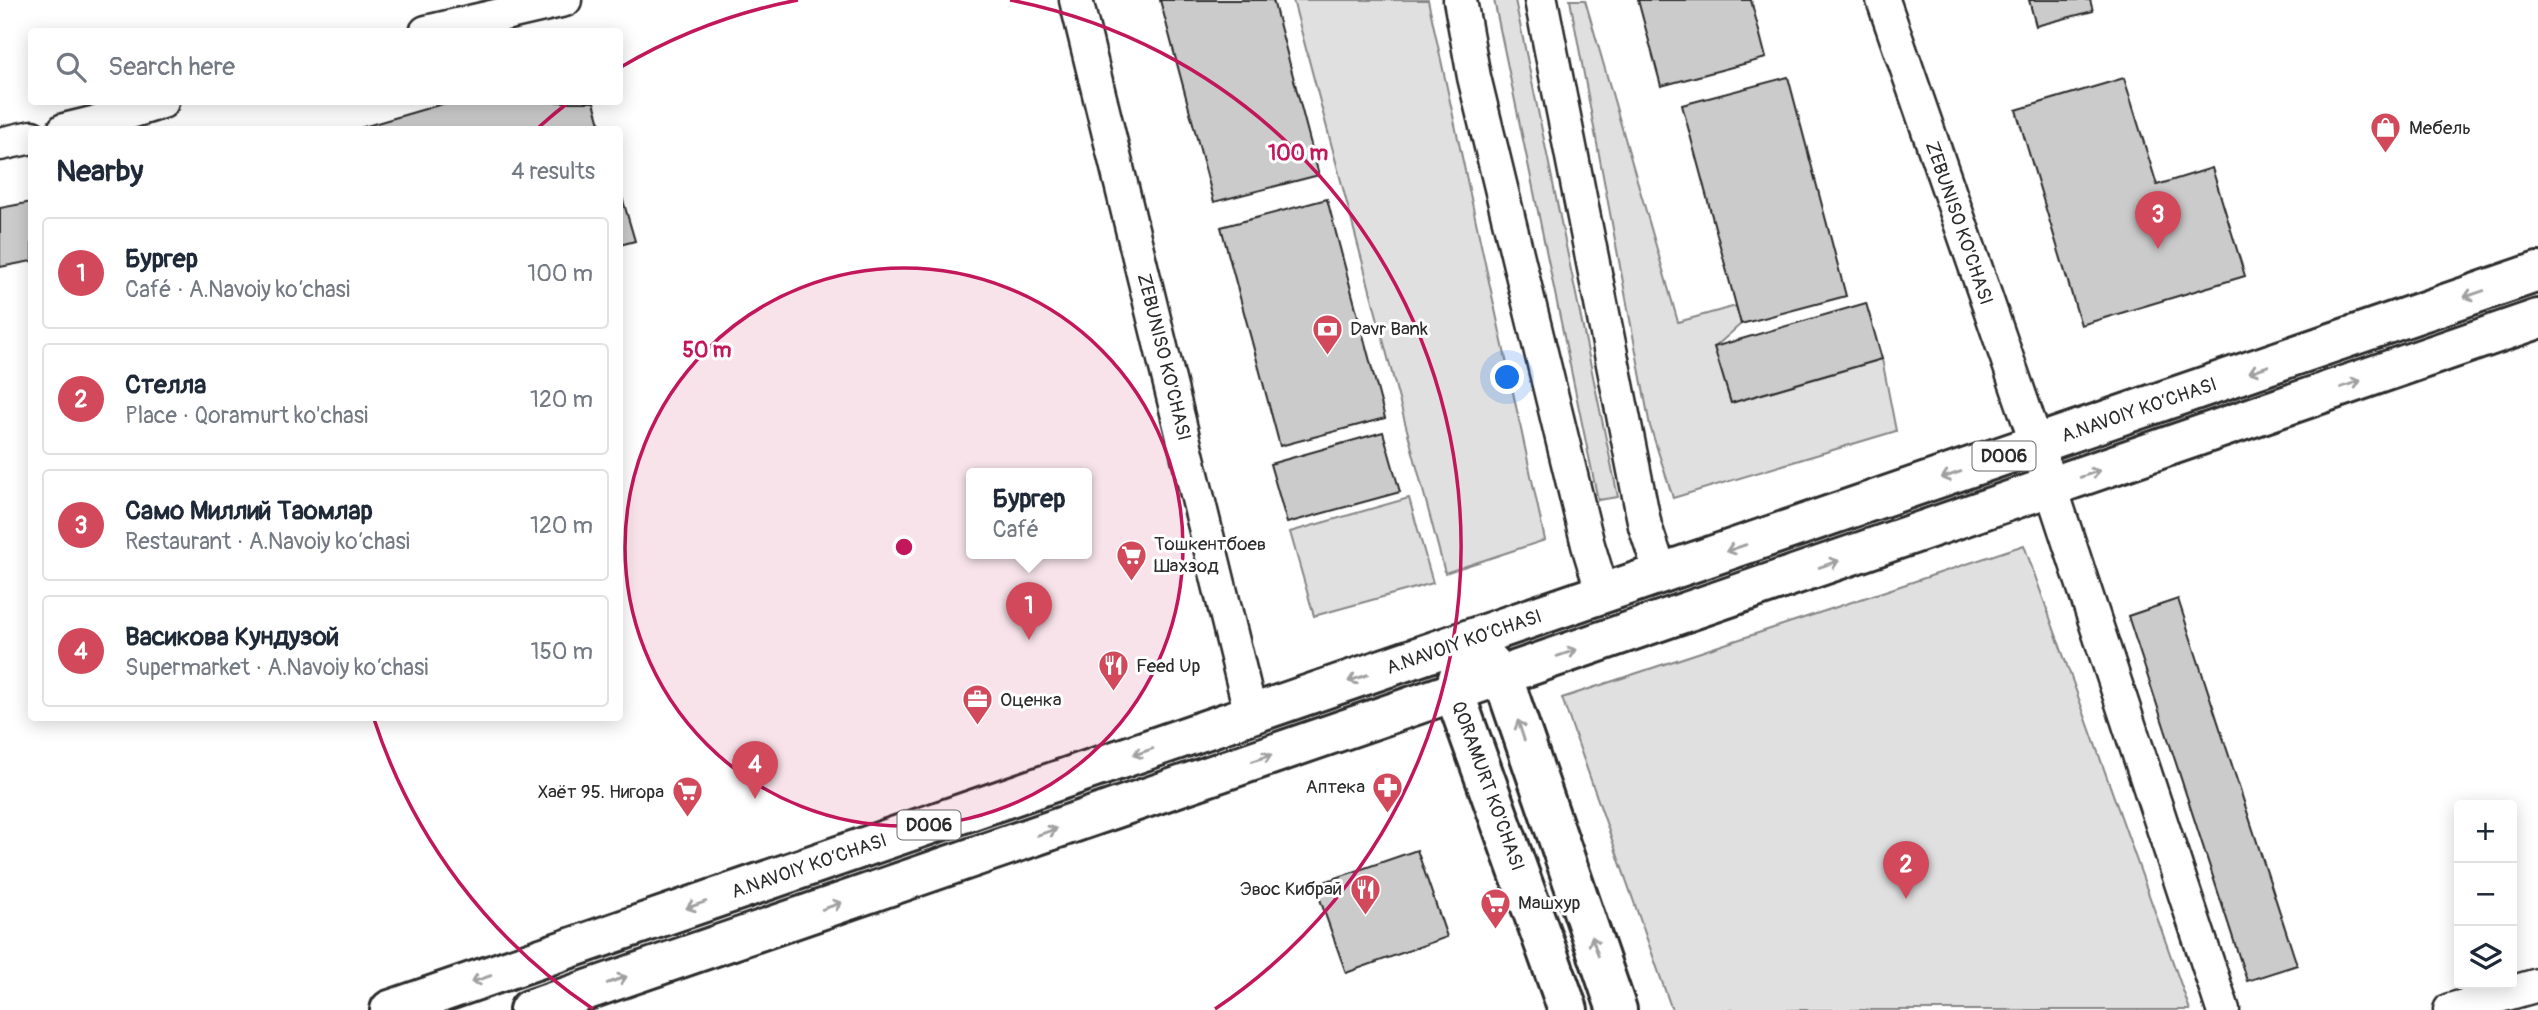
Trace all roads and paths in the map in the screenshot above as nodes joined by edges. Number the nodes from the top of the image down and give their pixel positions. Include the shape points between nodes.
1 (565, 0) edge
2 (1076, 0) edge
3 (1460, 0) edge
4 (1541, 0) edge
5 (1884, 0) edge
6 (443, 28) edge
7 (152, 105) edge
8 (80, 126) edge
9 (28, 138) edge
10 (0, 144) edge
11 (2538, 272) edge
12 (2538, 319) edge
13 (2037, 445) junction
14 (2050, 488) junction
15 (1661, 574) junction
16 (1604, 594) junction
17 (1469, 640) junction
18 (1502, 676) junction
19 (1454, 692) junction
20 (1251, 715) junction
21 (2538, 985) edge
22 (390, 1010) edge
23 (529, 1010) edge
24 (1567, 1010) edge
25 (1617, 1010) edge
26 (2223, 1010) edge
27 (2451, 1010) edge

1 - 6 street
2 - 20 street, ZEBUNISO KO'CHASI
3 - 16 street via 1588,545
4 - 15 street via 1645,526
5 - 13 street, ZEBUNISO KO'CHASI
7 - 8 street
9 - 10 street
11 -> 13 main road, A.NAVOIY KO‘CHASI / D006
14 -> 12 main road, D006
13 - 14 street, ZEBUNISO KO'CHASI
13 -> 15 main road, A.NAVOIY KO‘CHASI / D006
18 -> 14 main road, D006
14 - 26 street, ZEBUNISO KO'CHASI
15 - 16 main road, A.NAVOIY KO‘CHASI / D006
16 - 17 main road, A.NAVOIY KO‘CHASI / D006
17 - 18 main road
17 - 19 main road, QORAMURT KO'CHASI
17 -> 20 main road, A.NAVOIY KO‘CHASI / D006
18 - 19 main road
25 -> 18 main road
23 -> 19 main road, D006
19 - 24 main road, QORAMURT KO'CHASI
20 -> 22 main road, A.NAVOIY KO‘CHASI / D006
21 - 27 street

